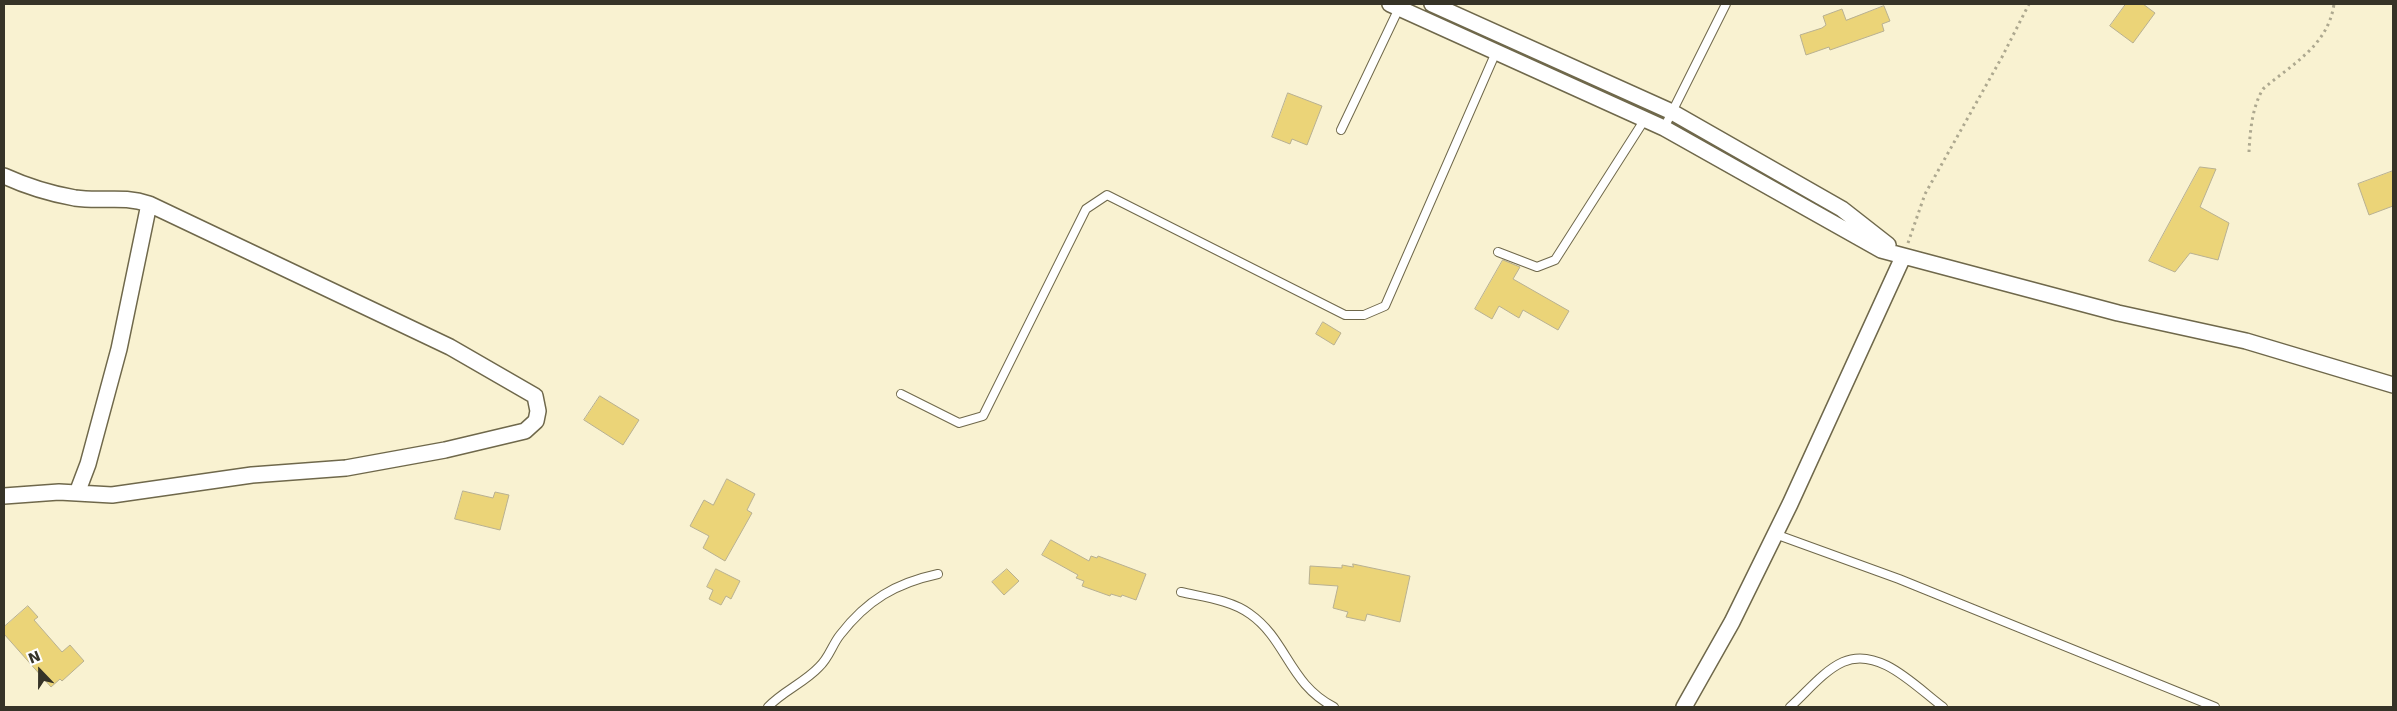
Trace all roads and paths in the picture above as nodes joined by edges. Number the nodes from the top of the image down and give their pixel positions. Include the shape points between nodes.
1 (1432, 4) edge
2 (1726, 4) edge
3 (2029, 4) edge
4 (2334, 4) edge
5 (1396, 5) edge
6 (1496, 52) junction
7 (1672, 112) junction
8 (1645, 119) junction
9 (1664, 128) junction
10 (1342, 130) dead end
11 (2249, 152) dead end
12 (4, 176) edge
13 (149, 204) junction
14 (1498, 252) dead end
15 (1903, 257) junction
16 (2393, 385) edge
17 (901, 394) dead end
18 (77, 493) junction
19 (4, 496) edge
20 (1775, 534) junction
21 (938, 574) dead end
22 (1181, 592) dead end
23 (768, 707) edge
24 (1334, 707) edge
25 (1684, 707) edge
26 (1790, 707) edge
27 (1943, 707) edge
28 (2215, 707) edge

1 - 7 street
2 - 7 lane
3 - 15 path via 1925,194
4 - 11 path via 2323,36 2308,54 2258,96
5 - 6 street
5 - 10 lane
6 - 8 street
6 - 17 lane via 1385,306 1364,315 1346,314 1107,195 1086,209 983,416 959,423
7 - 9 lane
7 - 15 street via 1842,208
8 - 9 street
8 - 14 lane via 1555,260 1537,267
9 - 15 street via 1881,250
12 - 13 street via 75,198 122,197
13 - 18 street via 119,349
13 - 18 street via 450,347 535,396 536,422 525,431 346,468 252,475 112,495
15 - 16 street via 2118,313 2246,341
15 - 20 street
18 - 19 street
20 - 25 street via 1732,622
20 - 28 lane via 1918,587
21 - 23 lane via 888,590 838,636 825,662 808,679 776,698
22 - 24 lane via 1233,605 1249,613 1272,636 1304,686
26 - 27 lane via 1843,662 1869,658 1889,666

